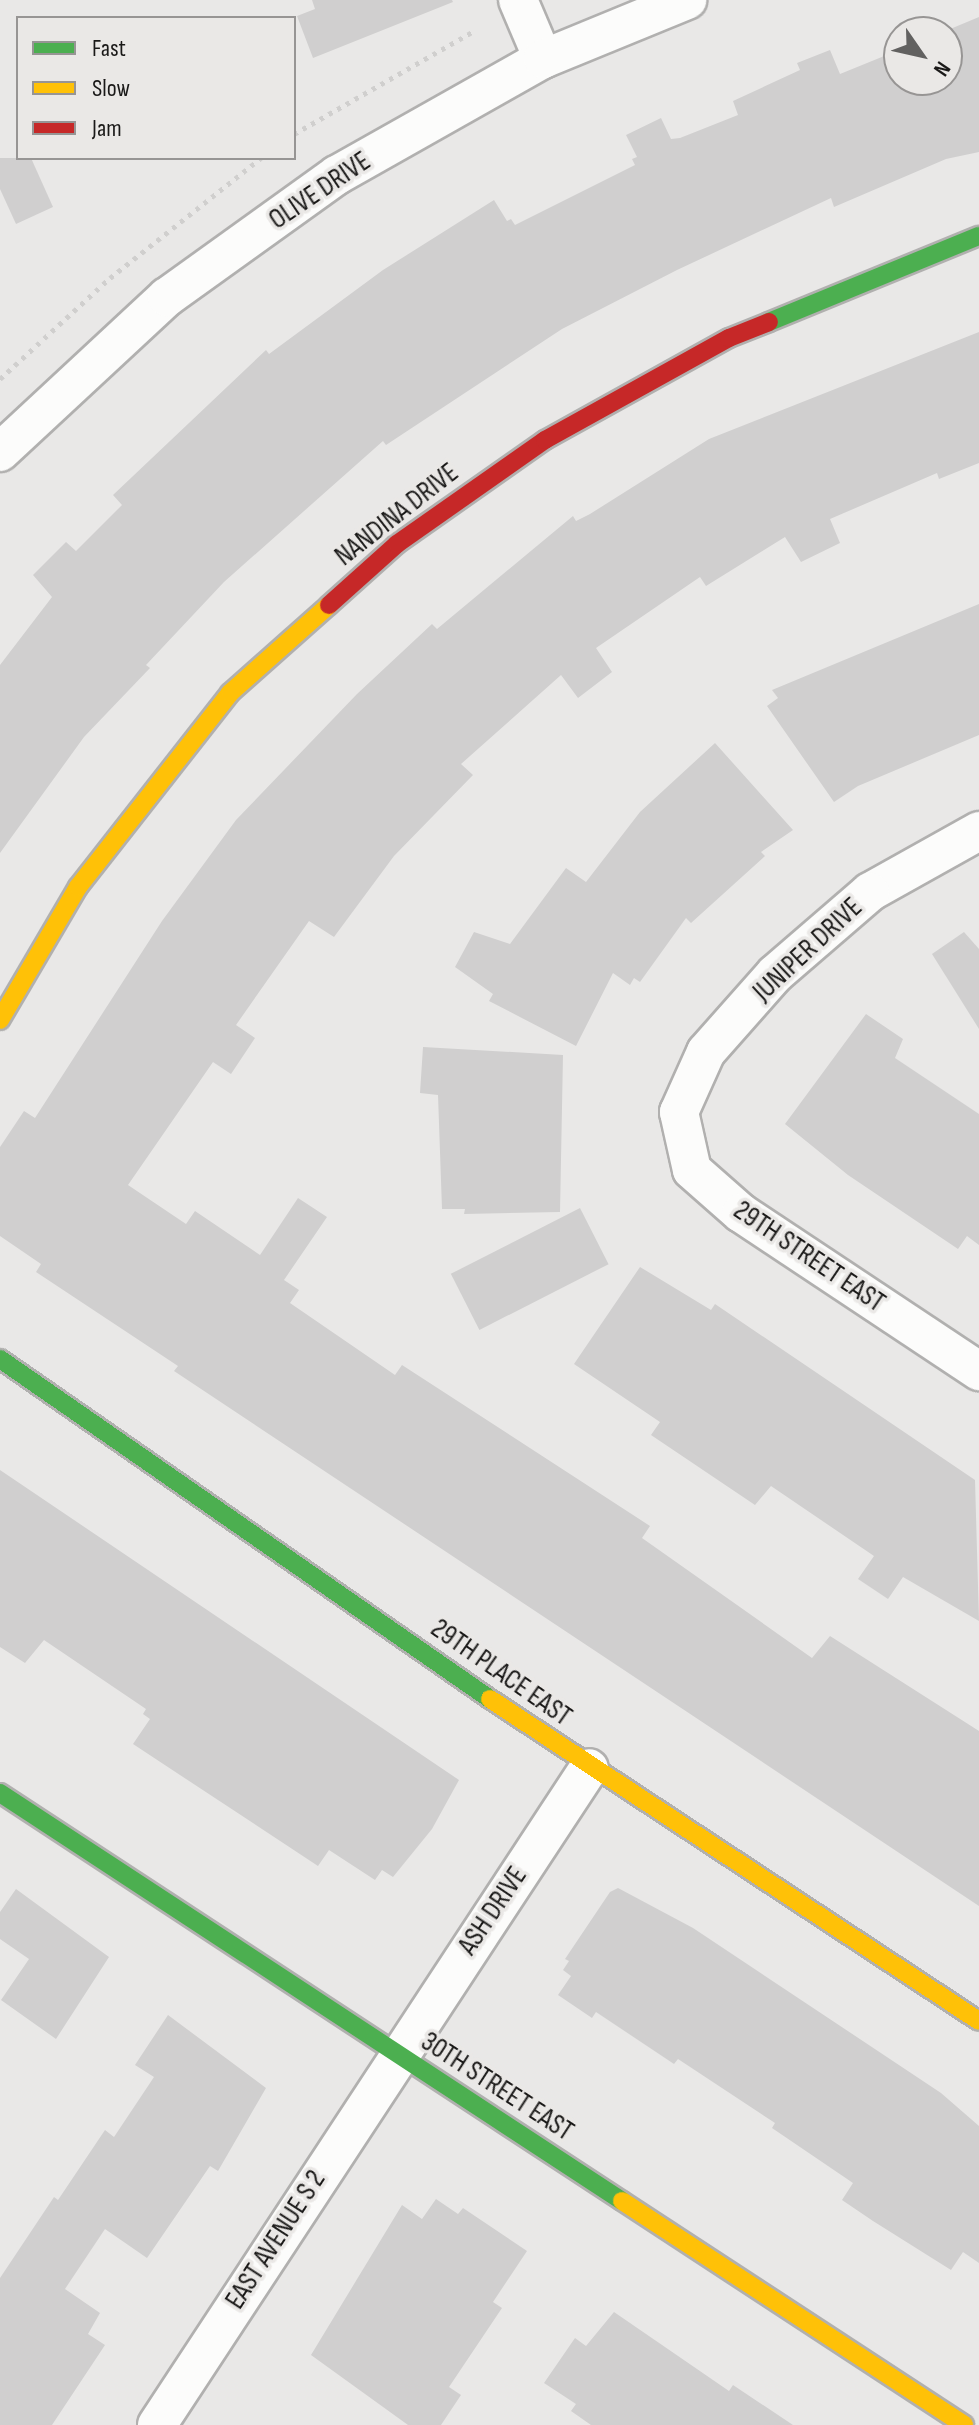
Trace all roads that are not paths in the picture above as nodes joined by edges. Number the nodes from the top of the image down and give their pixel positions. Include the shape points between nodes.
1 (518, 0) edge
2 (687, 0) edge
3 (543, 59) junction
4 (979, 236) edge
5 (0, 452) edge
6 (979, 831) edge
7 (0, 1020) edge
8 (679, 1112) joint
9 (0, 1359) edge
10 (979, 1371) edge
11 (589, 1768) junction
12 (0, 1793) edge
13 (979, 2021) edge
14 (396, 2054) junction
15 (157, 2425) edge
16 (964, 2425) edge

1 - 3 street
2 - 3 street, OLIVE DRIVE
3 - 5 street, OLIVE DRIVE via 337,175 192,280
4 - 7 street, NANDINA DRIVE via 729,338 545,440 397,544 230,693 78,887
6 - 8 street, JUNIPER DRIVE via 870,892 775,974 706,1052
8 - 10 street, 29TH STREET EAST via 692,1170 721,1196
9 - 11 street, 29TH PLACE EAST
11 - 13 street, 29TH PLACE EAST
11 - 14 street, ASH DRIVE
12 - 14 street, 30TH STREET EAST
14 - 15 street, EAST AVENUE S 2
14 - 16 street, 30TH STREET EAST

